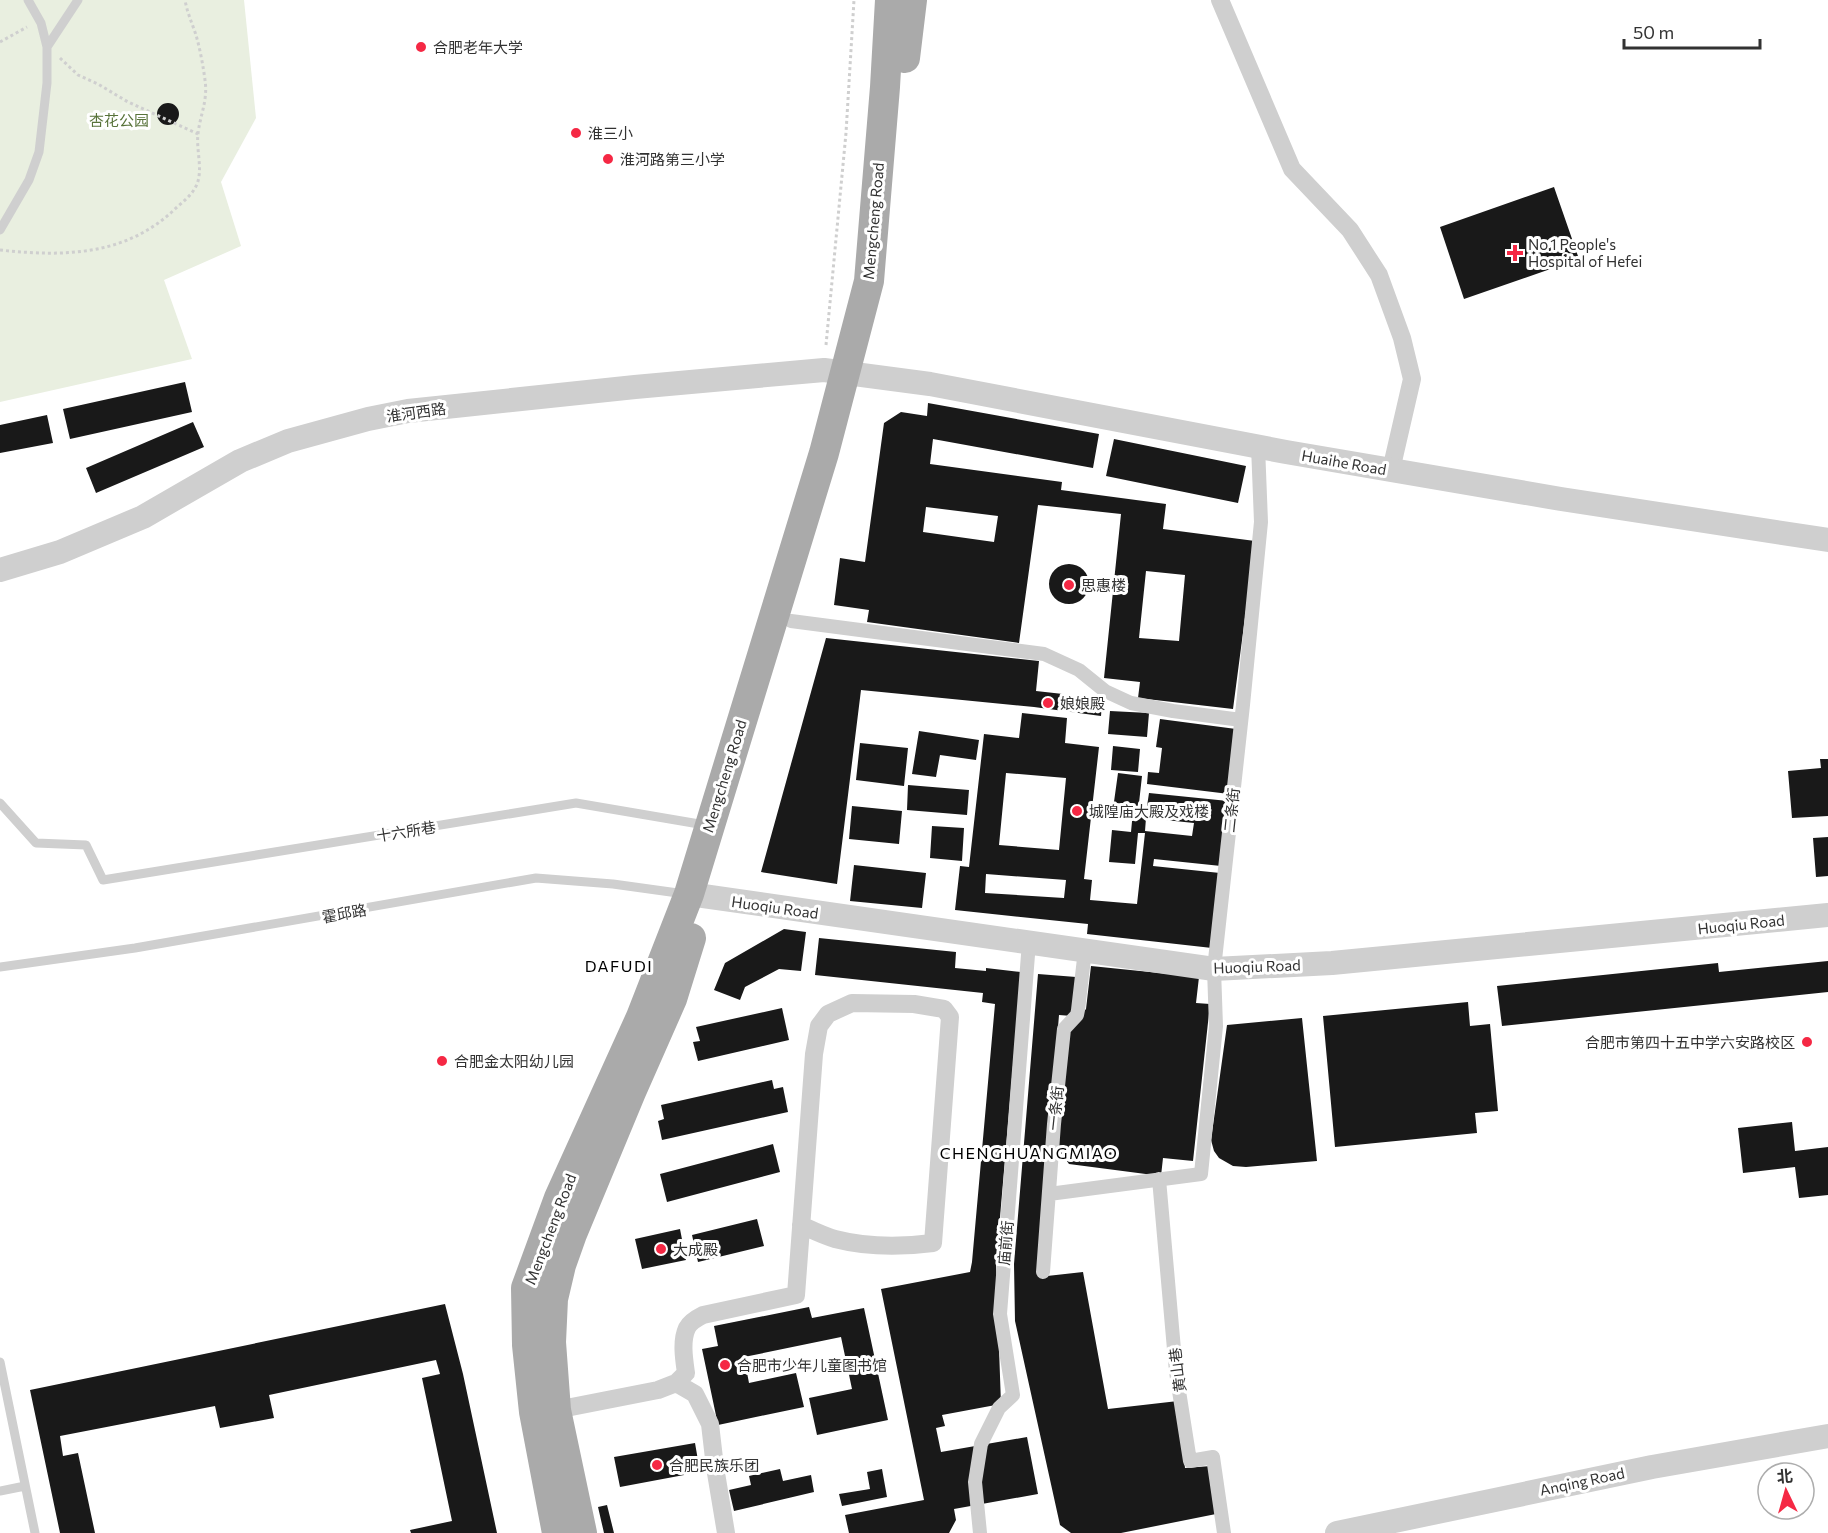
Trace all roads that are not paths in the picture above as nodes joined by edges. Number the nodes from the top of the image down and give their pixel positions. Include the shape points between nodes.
1 (28, 0) edge
2 (78, 0) edge
3 (890, 0) edge
4 (912, 0) edge
5 (1220, 0) edge
6 (47, 47) junction
7 (0, 230) edge
8 (844, 372) junction
9 (1258, 447) junction
10 (1391, 470) junction
11 (1828, 540) edge
12 (0, 570) edge
13 (791, 621) junction
14 (1241, 720) junction
15 (0, 803) edge
16 (709, 825) junction
17 (696, 896) junction
18 (1828, 915) edge
19 (1029, 942) junction
20 (1085, 950) junction
21 (0, 967) edge
22 (1214, 969) junction
23 (1159, 1179) junction
24 (1049, 1194) junction
25 (801, 1225) junction
26 (1043, 1272) dead end
27 (0, 1362) edge
28 (676, 1383) junction
29 (556, 1410) junction
30 (1828, 1436) edge
31 (25, 1486) junction
32 (0, 1491) edge
33 (35, 1533) edge
34 (557, 1533) edge
35 (582, 1533) edge
36 (726, 1533) edge
37 (980, 1533) edge
38 (1224, 1533) edge
39 (1337, 1533) edge

1 - 6 lane via 40,19
2 - 6 lane
3 - 8 main road, Mengcheng Road via 869,281
4 - 8 main road, Mengcheng Road via 890,241
5 - 10 street via 1292,169 1350,230 1379,275 1402,338 1412,379
6 - 7 lane via 39,152 29,180
8 - 9 street, Huaihe Road via 930,384
8 - 12 street, 淮河西路 via 635,387 408,411 368,419 279,445 240,461 143,517 60,552
8 - 13 main road, Mengcheng Road
8 - 16 main road, Mengcheng Road via 824,453
9 - 10 street, Huaihe Road
9 - 14 street, 二条街 via 1261,522
10 - 11 street, Huaihe Road
13 - 14 street via 1044,654 1079,670 1105,691 1131,703
13 - 17 main road, Mengcheng Road via 765,714
14 - 22 street, 二条街
15 - 16 lane, 十六所巷 via 36,843 86,845 103,880 576,803
16 - 17 main road, Mengcheng Road
17 - 19 street, Huoqiu Road
17 - 21 lane, 霍邱路 via 536,878 135,948
17 - 29 main road, Mengcheng Road via 672,999 561,1265 551,1331
17 - 34 main road, Mengcheng Road via 559,1198 526,1288 526,1345 534,1412
18 - 22 street, Huoqiu Road via 1332,963
19 - 20 street, Huoqiu Road
19 - 37 street, 庙前街 via 1000,1314 1013,1395 999,1408 981,1444 975,1482
20 - 22 street, Huoqiu Road
20 - 24 street, 一条街 via 1077,1015 1064,1029
22 - 23 street, 二条街 via 1216,1026 1201,1174
23 - 24 street
23 - 38 street, 黄山巷 via 1176,1372 1190,1461 1214,1457
24 - 26 street, 一条街
25 - 25 street via 819,1026 828,1014 852,1004 914,1004 944,1009 950,1017 933,1243 870,1245 834,1239
25 - 28 street via 795,1295 703,1315 693,1321 687,1329 683,1355 686,1373
27 - 31 lane
28 - 29 street
28 - 36 street via 695,1394 710,1424
29 - 35 main road, Mengcheng Road
30 - 39 street, Anqing Road via 1652,1467
31 - 32 lane
31 - 33 lane

